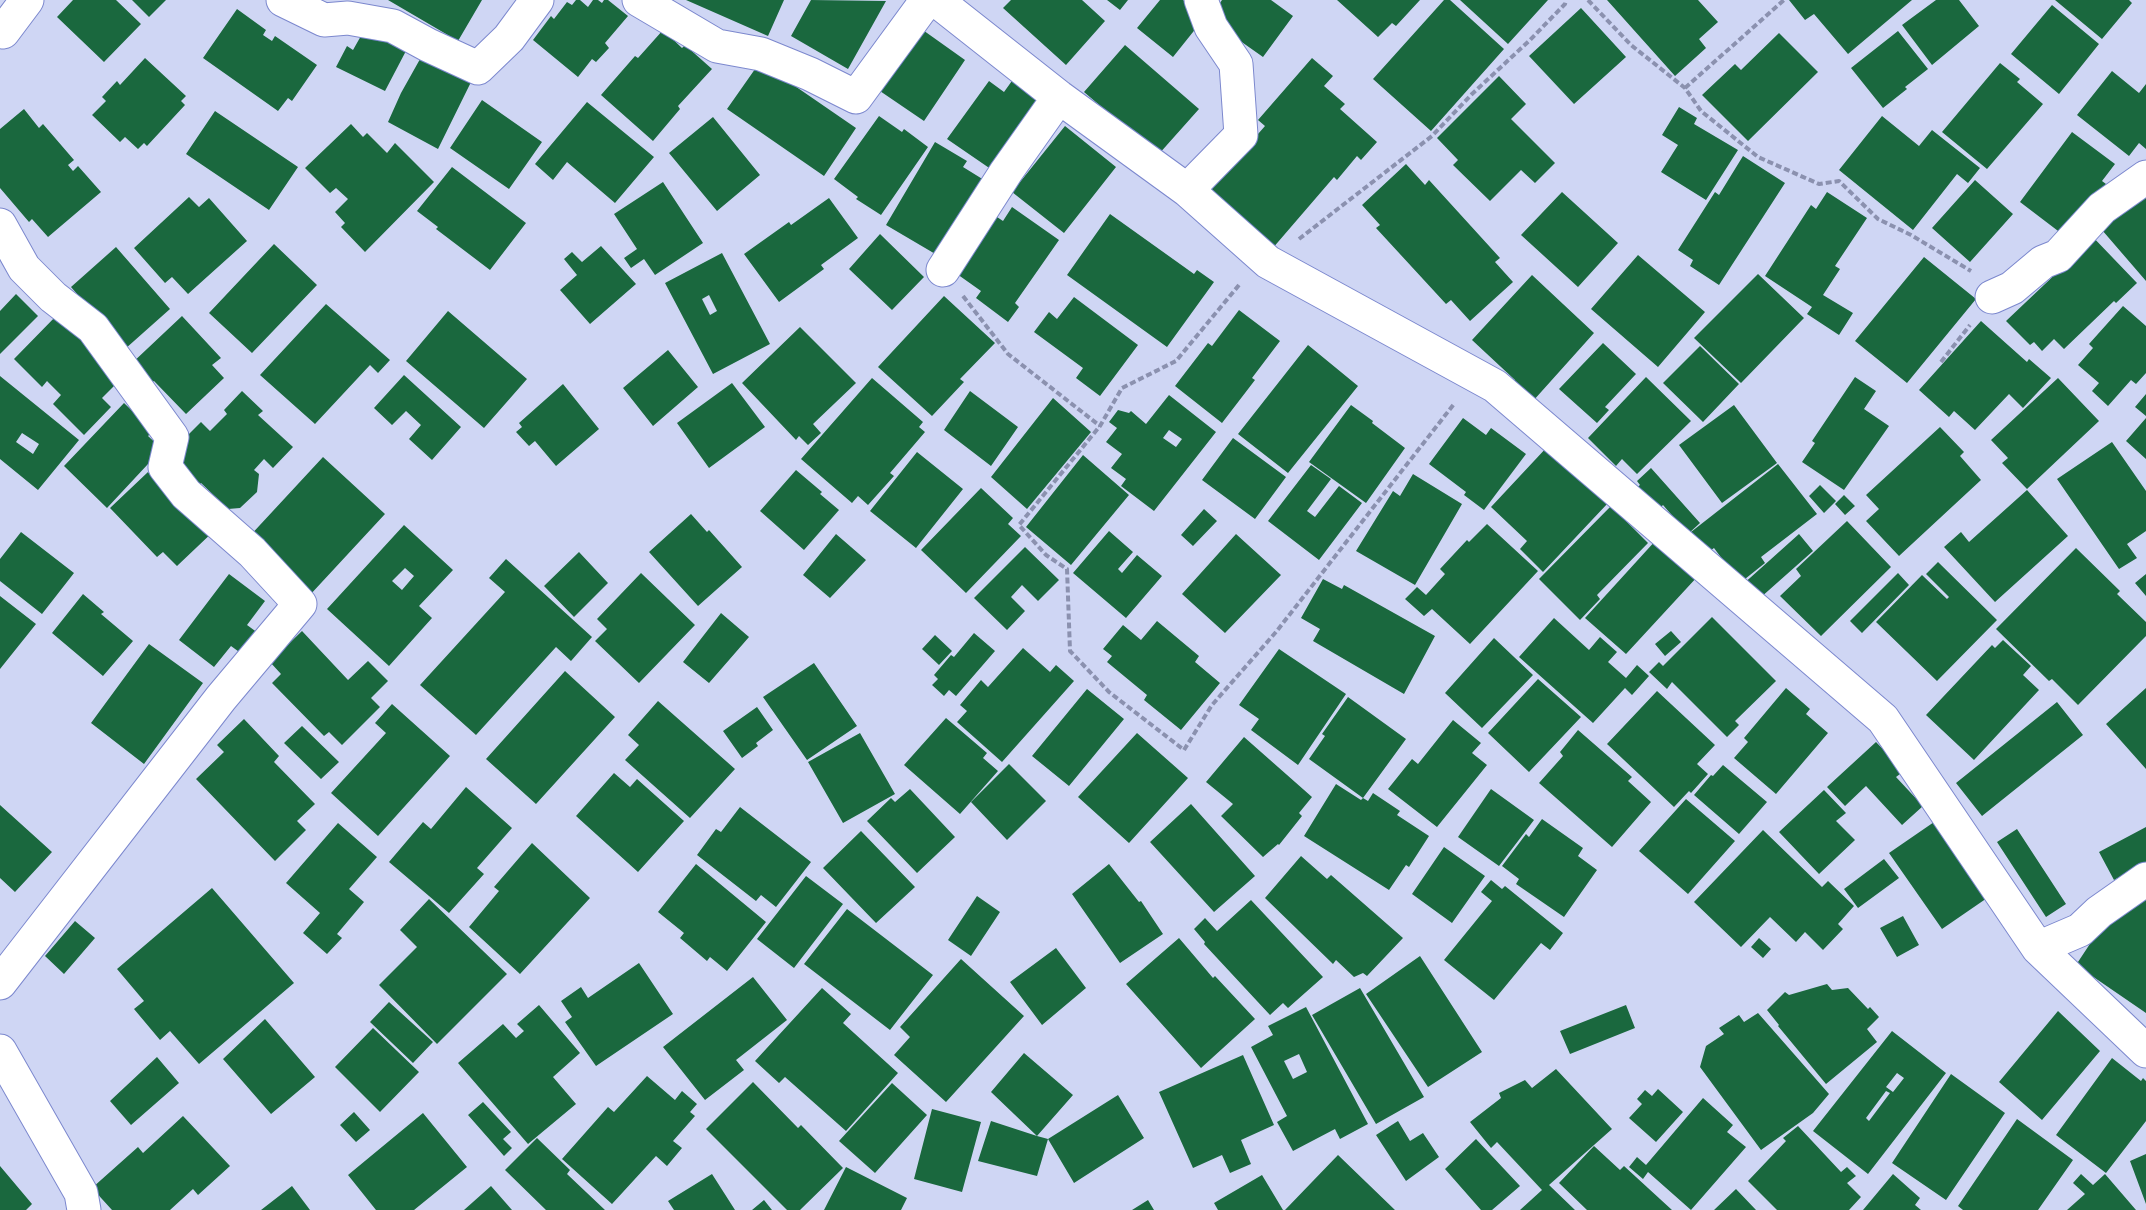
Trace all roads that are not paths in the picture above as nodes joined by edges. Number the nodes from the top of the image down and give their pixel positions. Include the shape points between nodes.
1 (27, 0) edge
2 (283, 0) edge
3 (537, 0) edge
4 (639, 0) edge
5 (927, 0) edge
6 (936, 0) edge
7 (1201, 0) edge
8 (1, 38) edge
9 (1059, 97) junction
10 (2146, 177) edge
11 (1187, 190) junction
12 (0, 225) edge
13 (943, 270) road end
14 (1992, 297) road end
15 (2146, 879) edge
16 (2038, 948) junction
17 (0, 983) edge
18 (0, 1051) edge
19 (2146, 1051) edge
20 (84, 1210) edge

1 - 8 street
2 - 3 street via 324,20 348,18 393,26 478,68 509,38
4 - 5 street via 717,46 761,54 856,97
6 - 9 street
7 - 11 street via 1211,27 1236,64 1241,135
9 - 11 street
9 - 13 street
10 - 14 street via 2102,208 2058,256
11 - 16 street via 1268,262 1495,386 1883,719
12 - 17 street via 24,268 93,328 172,436 165,467 186,494 252,552 300,604 221,698
15 - 16 street via 2080,930
16 - 19 street
18 - 20 street via 81,1193

